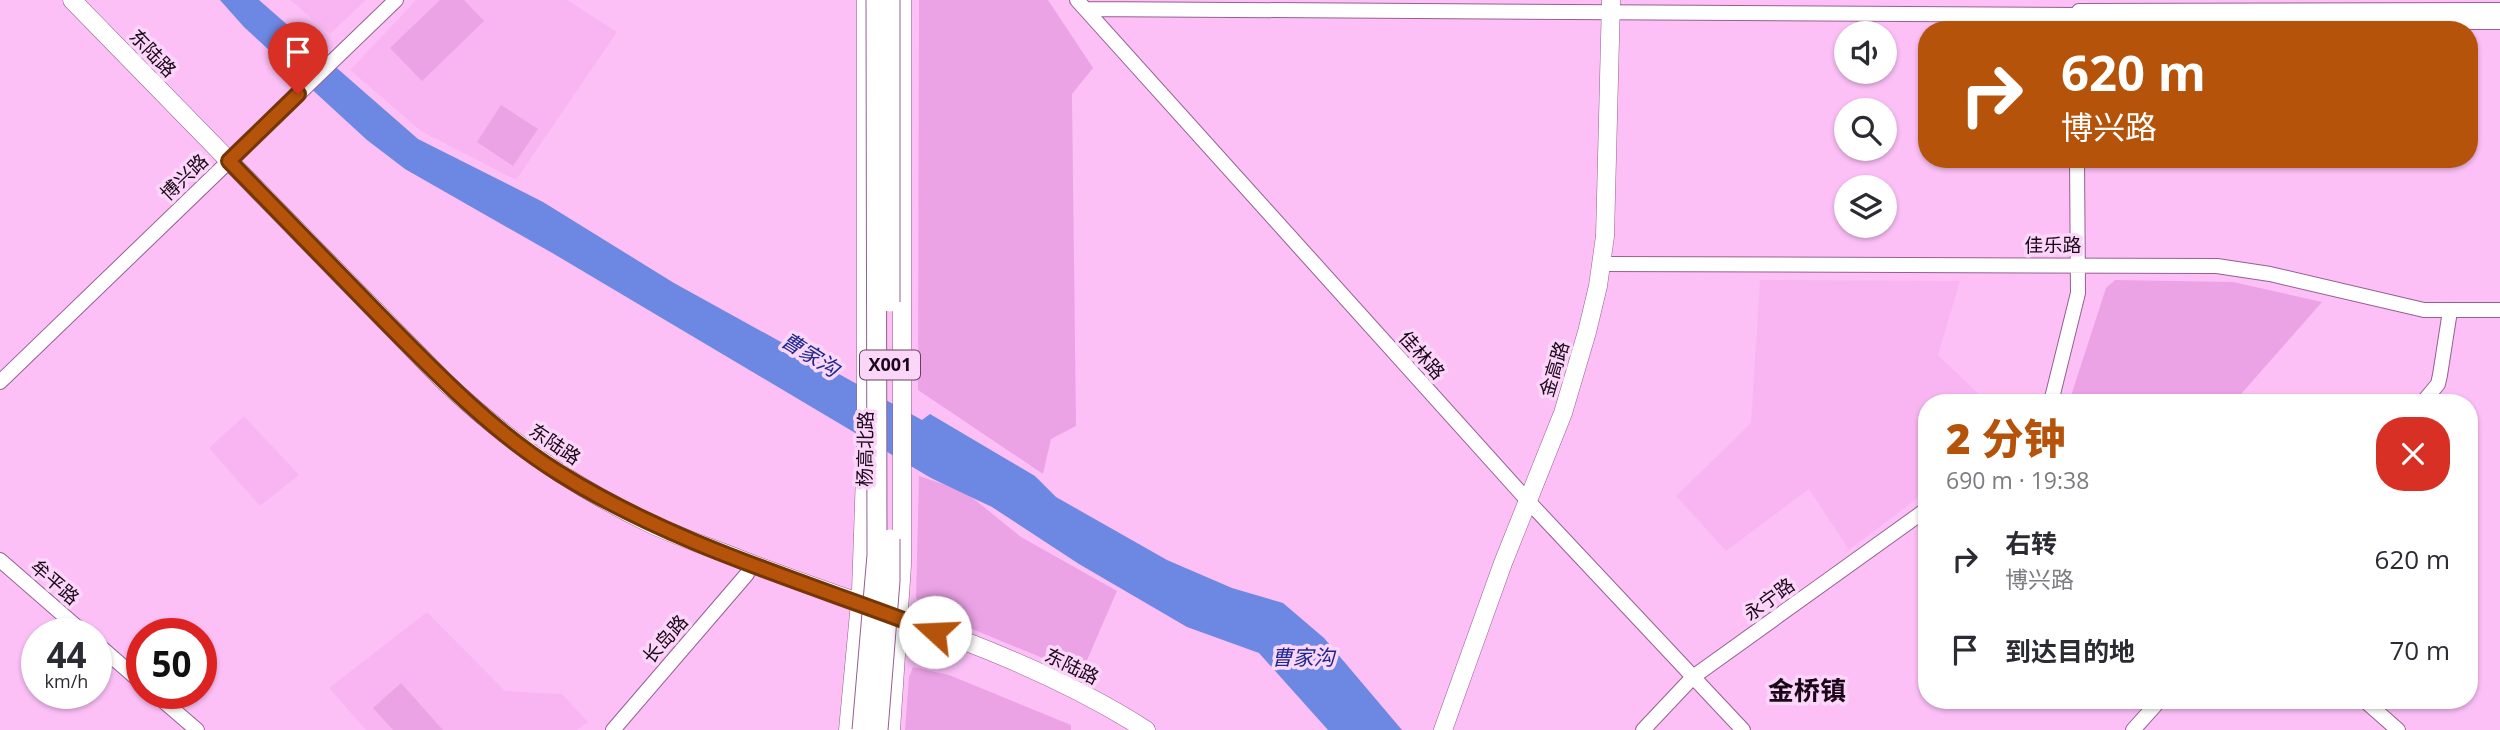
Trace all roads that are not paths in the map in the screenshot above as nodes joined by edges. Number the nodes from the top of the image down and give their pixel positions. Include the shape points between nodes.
1 (57, 0) edge
2 (72, 0) edge
3 (396, 0) edge
4 (866, 0) edge
5 (876, 0) edge
6 (890, 0) edge
7 (902, 0) edge
8 (1365, 5) edge
9 (1085, 8) edge
10 (1611, 9) edge
11 (2500, 10) edge
12 (2078, 16) edge
13 (2430, 21) edge
14 (2478, 22) edge
15 (2500, 22) edge
16 (225, 164) junction
17 (2077, 168) edge
18 (1602, 264) junction
19 (2079, 265) junction
20 (2500, 310) edge
21 (2450, 311) junction
22 (0, 382) edge
23 (2053, 394) edge
24 (2430, 394) edge
25 (1528, 501) junction
26 (1918, 515) edge
27 (0, 560) edge
28 (747, 574) junction
29 (860, 610) junction
30 (67, 618) edge
31 (899, 624) junction
32 (112, 657) edge
33 (126, 668) edge
34 (1693, 677) junction
35 (173, 709) edge
36 (2152, 709) edge
37 (2374, 709) edge
38 (197, 730) edge
39 (613, 730) edge
40 (848, 730) edge
41 (862, 730) edge
42 (878, 730) edge
43 (891, 730) edge
44 (1125, 730) edge
45 (1146, 730) edge
46 (1443, 730) edge
47 (1643, 730) edge
48 (1743, 730) edge
49 (2133, 730) edge
50 (2398, 730) edge

1 - 16 main road, 东陆路
2 - 16 main road, 东陆路
3 - 16 street, 博兴路
4 - 29 main road, 杨高北路 / X001 via 867,367
5 - 41 highway, 杨高北路 / X001, bridge via 877,555
6 - 42 highway, 杨高北路 / X001, bridge via 890,581
7 - 31 main road, 杨高北路 / X001
8 - 9 street
8 - 10 street
9 - 10 street
9 - 25 street, 佳林路
10 - 12 street
10 - 18 main road, 金高路
11 - 12 street
12 - 13 street
14 - 15 street
16 - 22 street, 博兴路
16 - 28 main road, 东陆路 via 437,389 509,453 627,525
16 - 29 main road, 东陆路 via 444,382 532,455 653,525
17 - 19 street
18 - 19 street, 佳乐路
18 - 25 main road, 金高路 via 1563,413
19 - 21 street, 佳乐路 via 2236,268 2424,310
19 - 23 street via 2077,300
20 - 21 street, 佳乐路
21 - 24 street via 2438,384
25 - 34 street, 佳林路
25 - 46 main road, 金高路
26 - 34 street, 永宁路
27 - 30 street, 牟平路
28 - 29 main road, 东陆路
28 - 39 street, 长岛路
29 - 31 main road, 东陆路
29 - 40 main road, 杨高北路 / X001
31 - 43 main road, 杨高北路 / X001
31 - 44 main road, 东陆路 via 1037,684
31 - 45 main road, 东陆路 via 1052,679
32 - 33 street
34 - 47 street, 永宁路
34 - 48 street, 佳林路
35 - 38 street
36 - 49 street
37 - 50 street

